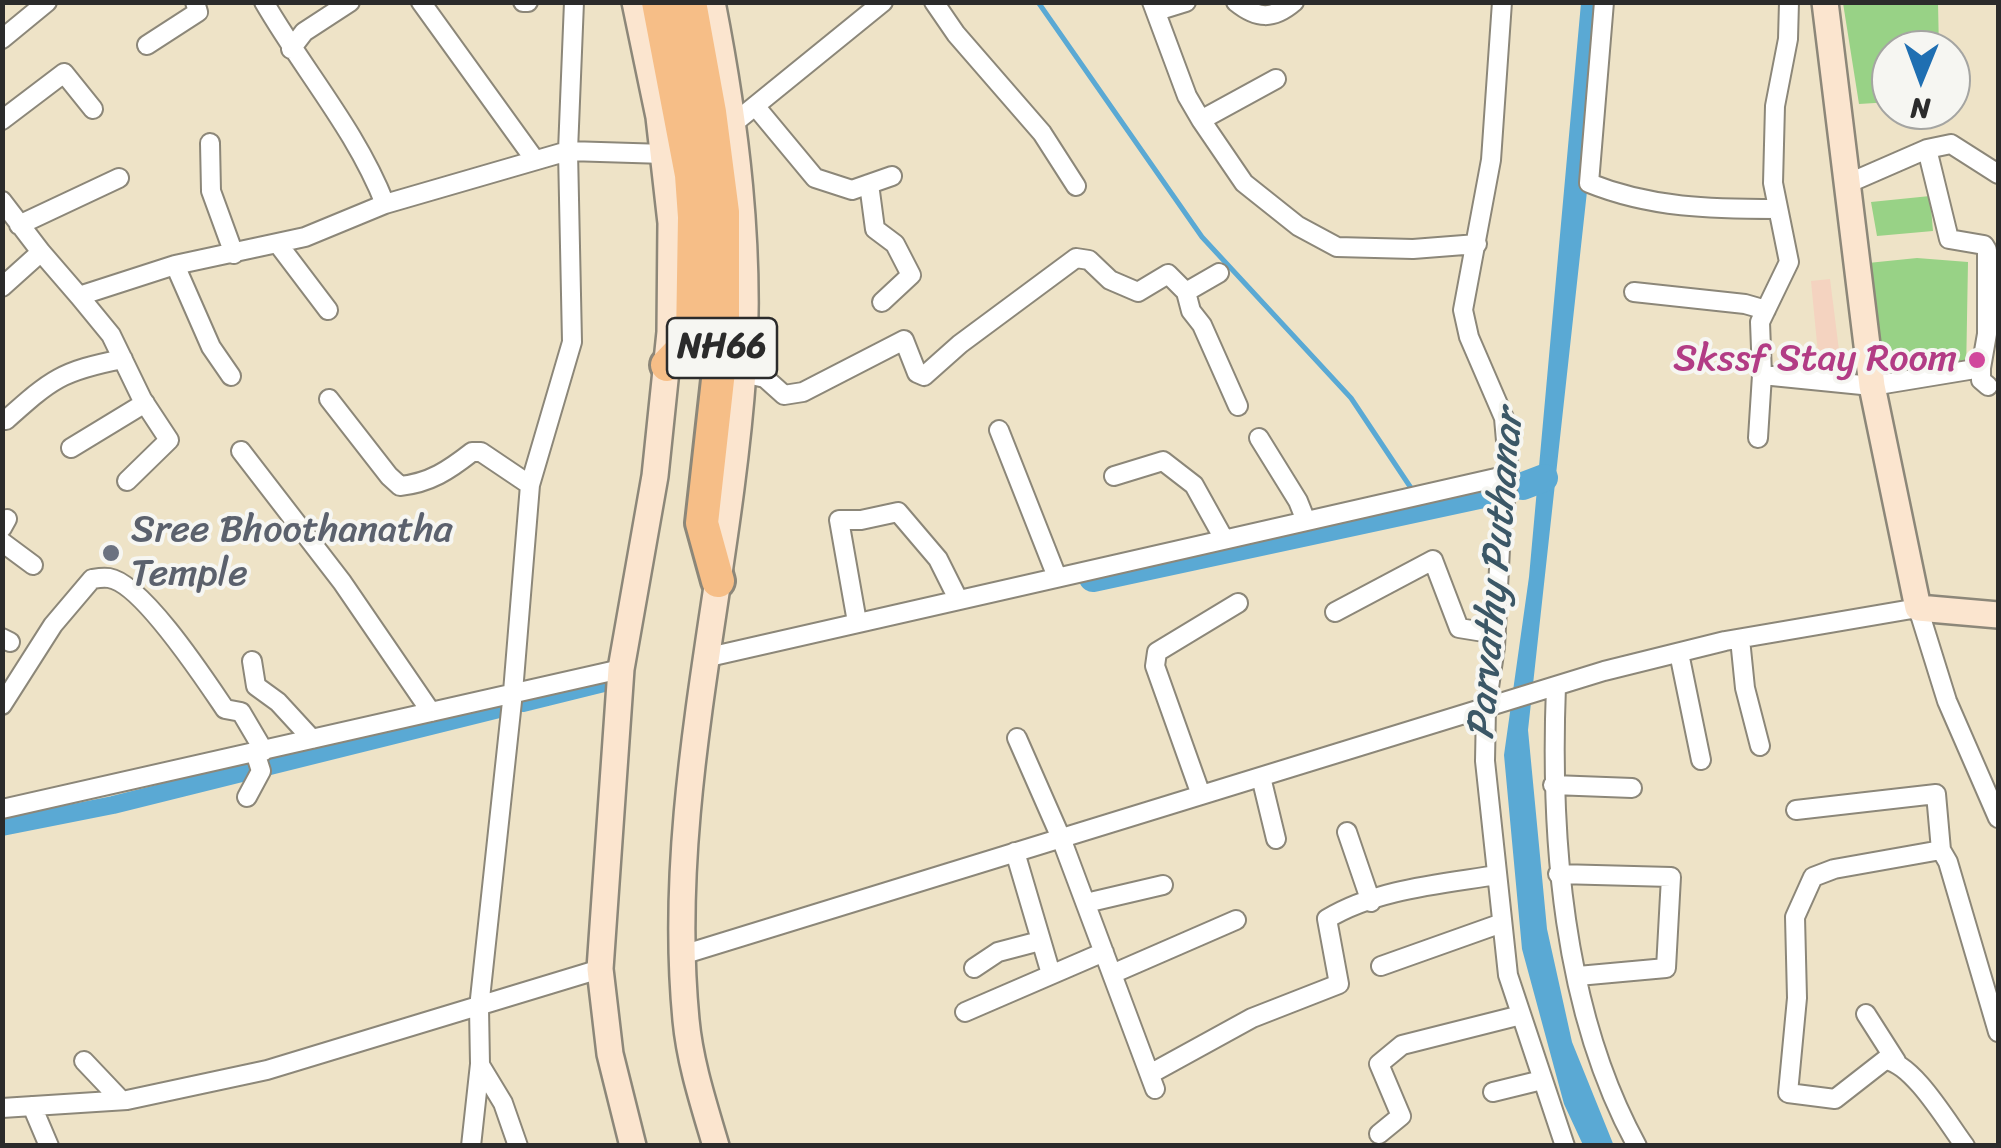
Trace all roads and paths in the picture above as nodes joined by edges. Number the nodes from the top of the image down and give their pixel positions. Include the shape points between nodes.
1 (47, 2) edge
2 (195, 2) edge
3 (264, 2) edge
4 (350, 2) edge
5 (420, 2) edge
6 (574, 2) edge
7 (635, 2) edge
8 (658, 2) edge
9 (690, 2) edge
10 (712, 2) edge
11 (883, 2) edge
12 (934, 2) edge
13 (1186, 2) edge
14 (1236, 2) edge
15 (1294, 2) edge
16 (1502, 2) edge
17 (1604, 2) edge
18 (1789, 2) edge
19 (1825, 2) edge
20 (1154, 7) edge
21 (2, 39) edge
22 (147, 45) dead end
23 (292, 50) junction
24 (1276, 79) dead end
25 (756, 107) junction
26 (93, 110) dead end
27 (2, 120) edge
28 (1201, 120) junction
29 (734, 123) junction
30 (210, 143) dead end
31 (1927, 150) junction
32 (568, 151) junction
33 (665, 154) junction
34 (535, 160) junction
35 (1998, 174) edge
36 (892, 176) dead end
37 (120, 178) dead end
38 (1849, 183) junction
39 (869, 184) junction
40 (1076, 186) dead end
41 (2, 201) edge
42 (386, 204) junction
43 (1777, 209) junction
44 (19, 225) junction
45 (278, 244) junction
46 (1477, 244) junction
47 (41, 252) junction
48 (234, 254) junction
49 (175, 265) junction
50 (1219, 273) dead end
51 (2, 287) edge
52 (1186, 292) junction
53 (1634, 292) dead end
54 (79, 296) junction
55 (882, 302) dead end
56 (328, 310) dead end
57 (1766, 310) junction
58 (122, 359) junction
59 (667, 365) junction
60 (742, 374) junction
61 (1762, 374) junction
62 (231, 376) dead end
63 (1872, 386) junction
64 (329, 400) dead end
65 (144, 403) junction
66 (1238, 406) dead end
67 (6, 420) dead end
68 (999, 430) dead end
69 (1259, 438) dead end
70 (1758, 438) dead end
71 (71, 448) dead end
72 (241, 452) dead end
73 (1508, 475) junction
74 (1114, 476) dead end
75 (127, 481) dead end
76 (530, 485) junction
77 (1306, 520) junction
78 (1224, 539) junction
79 (2, 542) edge
80 (34, 565) dead end
81 (1057, 577) junction
82 (718, 581) junction
83 (958, 599) junction
84 (1238, 603) dead end
85 (1918, 608) junction
86 (1335, 612) dead end
87 (1998, 616) edge
88 (857, 622) junction
89 (1496, 634) junction
90 (1740, 639) junction
91 (1679, 652) junction
92 (709, 656) junction
93 (252, 661) dead end
94 (621, 670) junction
95 (1556, 686) junction
96 (512, 692) junction
97 (2, 705) edge
98 (1493, 706) junction
99 (431, 712) junction
100 (1017, 738) dead end
101 (312, 739) junction
102 (1760, 746) dead end
103 (259, 759) junction
104 (1701, 760) dead end
105 (1260, 777) junction
106 (1553, 785) junction
107 (1632, 788) dead end
108 (1200, 795) junction
109 (247, 797) dead end
110 (2, 809) edge
111 (1796, 810) dead end
112 (1998, 818) edge
113 (1347, 832) dead end
114 (1061, 838) junction
115 (1276, 839) dead end
116 (1941, 850) junction
117 (1015, 852) junction
118 (1558, 874) junction
119 (1498, 876) junction
120 (1163, 885) dead end
121 (1371, 902) junction
122 (1086, 903) junction
123 (1236, 920) dead end
124 (1502, 923) junction
125 (1040, 941) junction
126 (1104, 952) junction
127 (682, 955) junction
128 (1381, 966) dead end
129 (974, 968) dead end
130 (600, 970) junction
131 (1051, 974) junction
132 (1112, 974) junction
133 (1578, 976) junction
134 (479, 1008) junction
135 (965, 1012) dead end
136 (1866, 1014) dead end
137 (1521, 1015) junction
138 (1998, 1032) edge
139 (84, 1061) dead end
140 (1896, 1061) junction
141 (480, 1064) junction
142 (1542, 1080) junction
143 (1493, 1092) dead end
144 (121, 1100) junction
145 (32, 1106) junction
146 (2, 1108) edge
147 (1379, 1134) dead end
148 (49, 1146) edge
149 (472, 1146) edge
150 (518, 1146) edge
151 (633, 1146) edge
152 (716, 1146) edge
153 (1566, 1146) edge
154 (1637, 1146) edge
155 (1965, 1146) edge

1 - 21 street
2 - 22 street via 198,12
3 - 23 street
4 - 23 street via 304,32
5 - 34 street
6 - 32 street
7 - 33 street
8 - 59 highway, NH66 via 691,175 692,338
9 - 82 highway, NH66 via 723,212 723,335 702,523
10 - 29 street
11 - 25 street
12 - 40 street via 1042,133
13 - 20 street
14 - 15 street via 1264,17
16 - 46 street via 1491,160
17 - 43 street via 1589,182 1624,197 1690,208
18 - 43 street via 1775,106
19 - 38 street
20 - 28 street
23 - 42 street via 355,140
24 - 28 street
25 - 29 street
25 - 39 street via 815,178 852,190
26 - 27 street via 64,72
28 - 46 street via 1244,182 1298,226 1337,247
29 - 60 street via 744,216
30 - 48 street via 211,191
31 - 35 street via 1951,144
31 - 38 street
31 - 63 street via 1949,240 1984,244 1987,250 1985,377
32 - 33 street
32 - 34 street
32 - 76 street via 572,342
33 - 59 street via 672,224
34 - 42 street
36 - 39 street
37 - 44 street
38 - 63 street
39 - 55 street via 875,229 895,244 911,275
41 - 44 street
42 - 45 street
43 - 57 street via 1789,262
44 - 47 street
45 - 48 street
45 - 56 street
46 - 73 street via 1464,310 1504,418
47 - 51 street
47 - 54 street
48 - 49 street
49 - 54 street
49 - 62 street
50 - 52 street
52 - 60 street via 1168,274 1138,292 1076,258 924,376 916,373 904,340 803,392 784,395 765,378
52 - 66 street
53 - 57 street
54 - 58 street
57 - 61 street via 1760,322
58 - 65 street
58 - 67 street via 50,380
59 - 94 street
60 - 82 street
61 - 63 street
61 - 70 street
63 - 85 street
64 - 76 street via 400,486 446,472 472,452
65 - 71 street
65 - 75 street via 169,440
68 - 81 street
69 - 77 street
72 - 99 street
73 - 77 street
73 - 89 street
74 - 78 street via 1163,461 1194,485
76 - 96 street
77 - 78 street
78 - 81 street
79 - 80 street
81 - 83 street
82 - 92 street
83 - 88 street
83 - 88 street via 938,559 898,512 839,520
84 - 108 street via 1157,652 1155,666
85 - 87 street
85 - 90 street
85 - 112 street via 1947,700
86 - 89 street via 1433,560 1459,628
88 - 92 street
89 - 98 street
90 - 91 street
90 - 102 street
91 - 95 street
91 - 104 street
92 - 127 street via 686,818
93 - 101 street via 256,686
94 - 96 street
94 - 130 street
95 - 98 street
95 - 106 street
96 - 99 street
96 - 134 street
97 - 103 street via 75,596 92,579 110,578 178,640 225,709 241,712
98 - 105 street
98 - 119 street via 1486,761
99 - 101 street
100 - 114 street
101 - 103 street
103 - 109 street
103 - 110 street
105 - 108 street
105 - 115 street
106 - 107 street
106 - 118 street
108 - 114 street
111 - 116 street via 1936,794
113 - 121 street
114 - 117 street
114 - 122 street
116 - 138 street
116 - 140 street via 1813,877 1794,917 1798,998 1788,1093 1835,1099 1884,1060
117 - 125 street
117 - 127 street
118 - 133 street
118 - 133 street via 1672,877 1666,968
119 - 121 street
119 - 124 street
120 - 122 street
121 - 132 street via 1327,919 1339,984 1252,1018 1152,1082
122 - 126 street
123 - 132 street
124 - 128 street
124 - 137 street
125 - 129 street via 998,952
125 - 131 street
126 - 131 street
126 - 132 street
127 - 152 street via 686,1024
130 - 134 street
130 - 151 street via 610,1054
131 - 135 street
133 - 154 street via 1610,1086
134 - 141 street
134 - 144 street via 267,1070
136 - 140 street
137 - 142 street
137 - 147 street via 1402,1045 1379,1064 1400,1116
139 - 144 street
140 - 155 street
141 - 149 street
141 - 150 street
142 - 143 street
142 - 153 street
144 - 145 street
145 - 146 street
145 - 148 street

